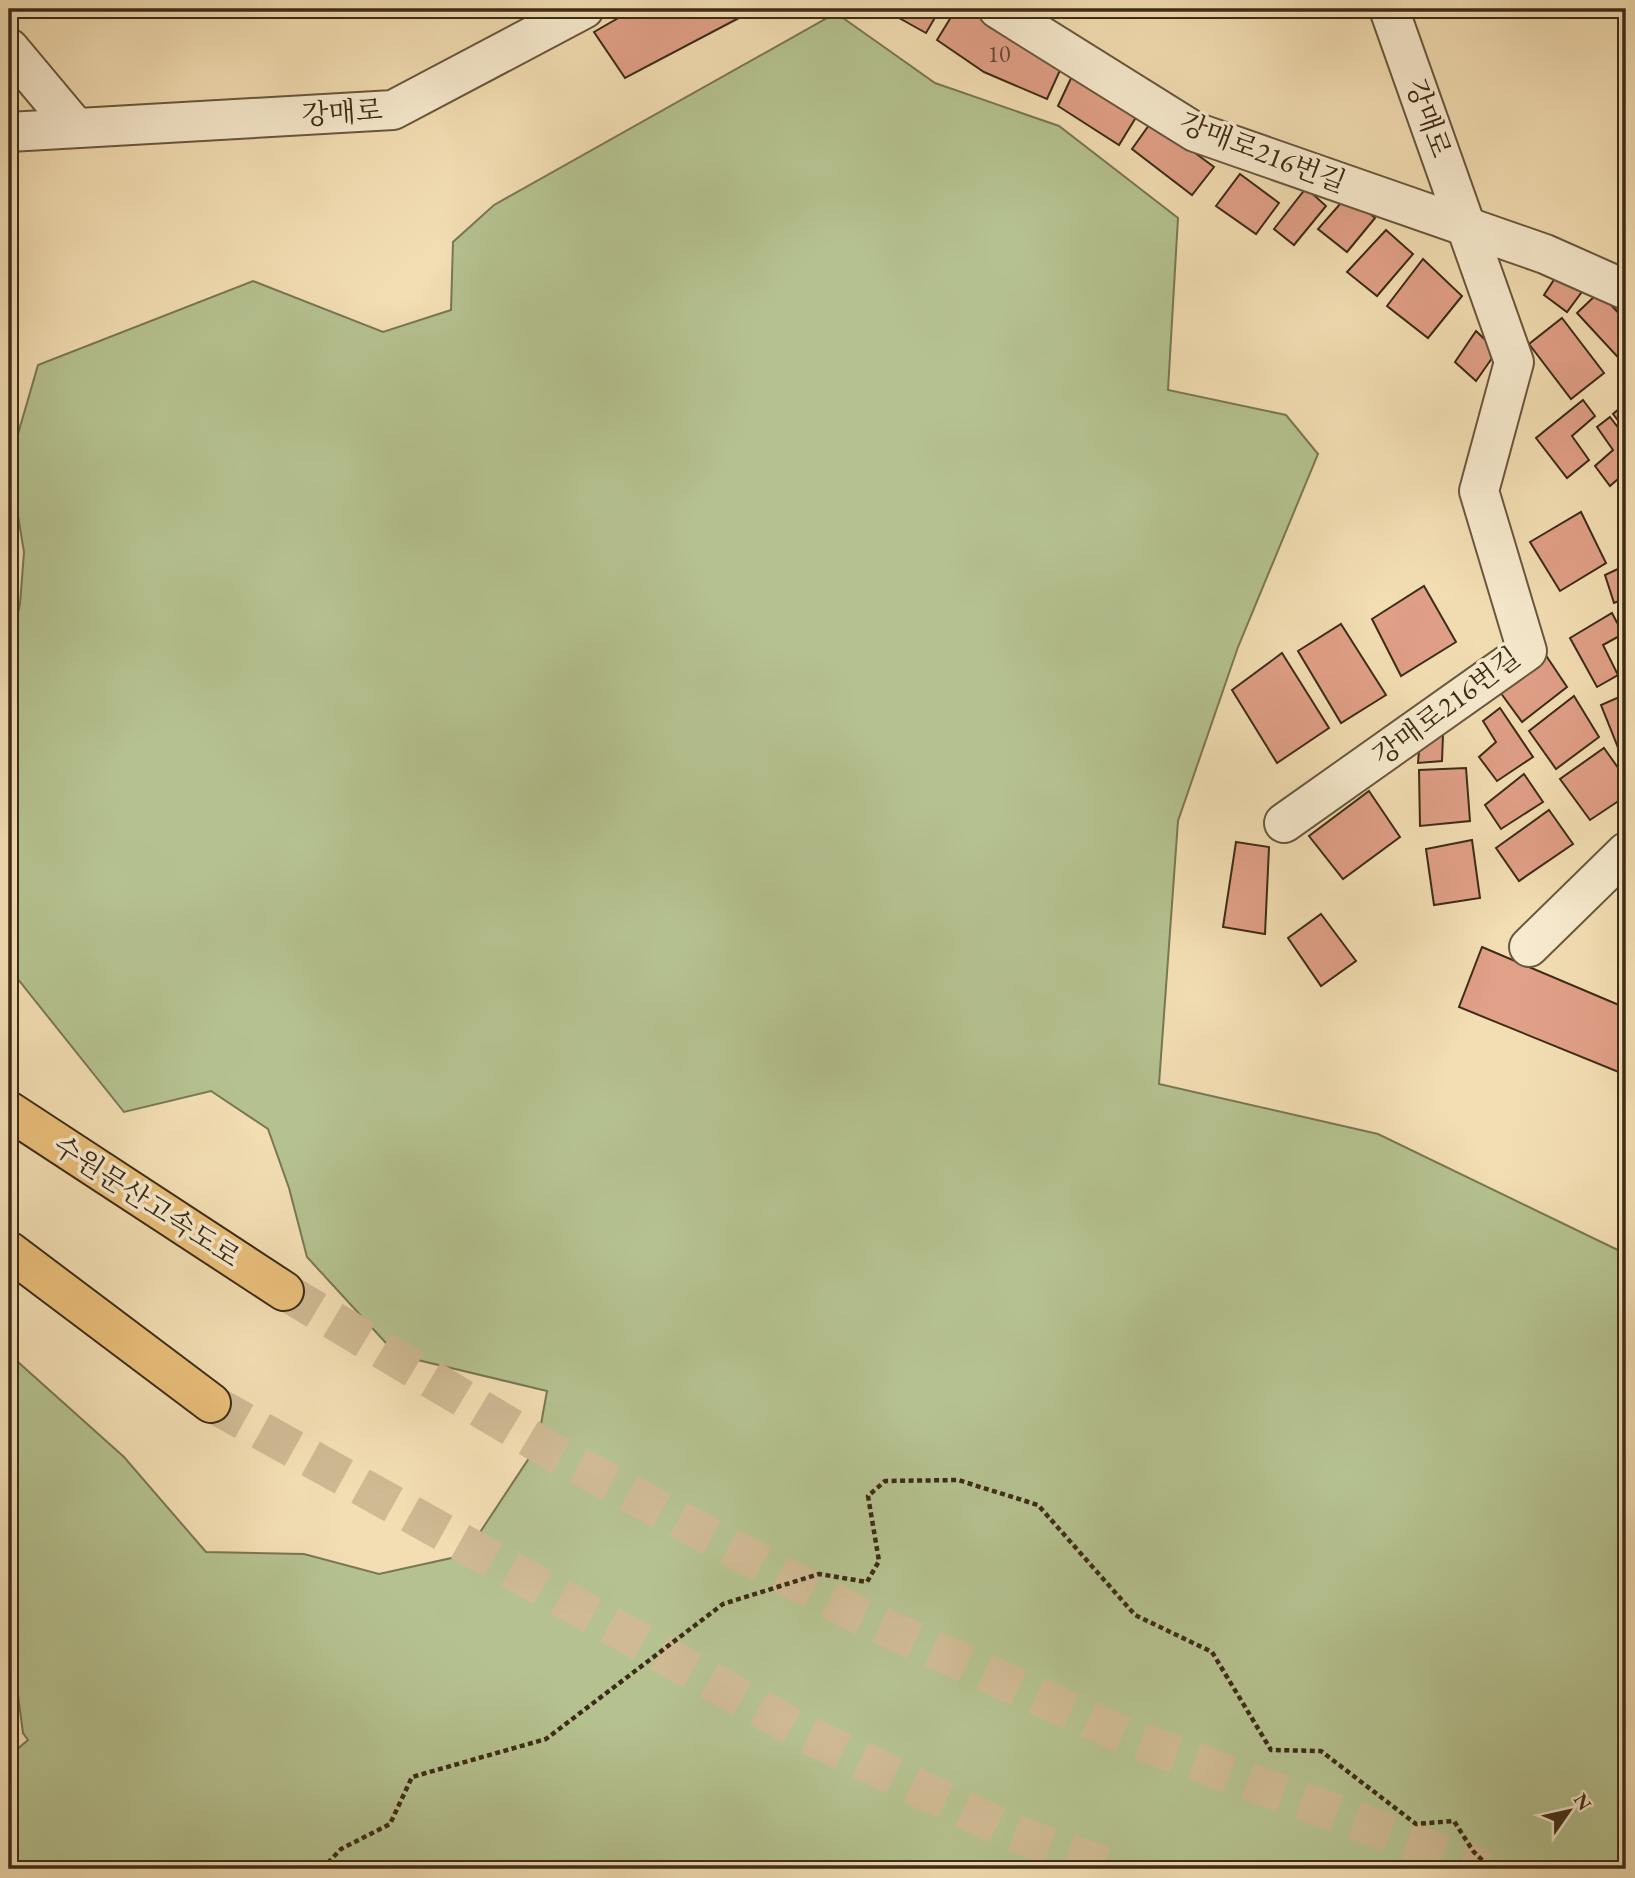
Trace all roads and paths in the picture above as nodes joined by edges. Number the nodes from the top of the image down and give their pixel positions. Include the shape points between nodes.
1 (584, 9) edge
2 (998, 9) edge
3 (1389, 9) edge
4 (9, 48) edge
5 (76, 128) junction
6 (9, 132) edge
7 (1469, 228) junction
8 (1626, 290) edge
9 (1284, 823) dead end
10 (1626, 852) edge
11 (1529, 947) dead end
12 (9, 1111) edge
13 (9, 1251) edge
14 (284, 1291) tunnel mouth
15 (211, 1403) tunnel mouth
16 (322, 1869) edge
17 (1491, 1869) edge

1 - 5 street, 강매로 via 393,110
2 - 7 street, 강매로216번길 via 1195,132
3 - 7 street, 강매로
4 - 5 street
5 - 6 street, 강매로
7 - 8 street, 강매로216번길 via 1545,254
7 - 9 street, 강매로216번길 via 1514,362 1479,491 1527,651
10 - 11 street
12 - 14 highway, 수원문산고속도로
13 - 15 highway
16 - 17 path via 341,1849 390,1824 412,1777 546,1739 723,1604 819,1574 867,1582 879,1561 868,1496 885,1481 958,1480 1038,1505 1136,1615 1212,1652 1271,1751 1321,1751 1416,1824 1454,1821

